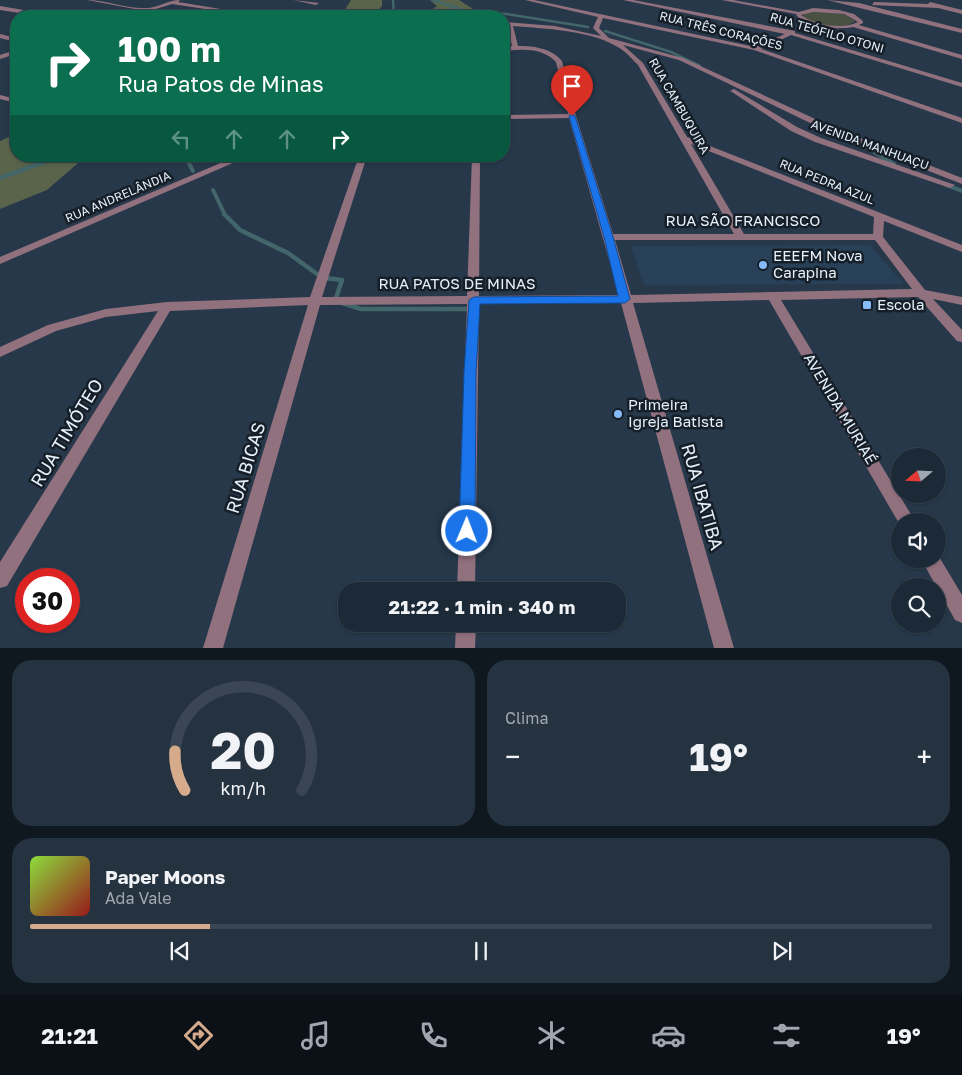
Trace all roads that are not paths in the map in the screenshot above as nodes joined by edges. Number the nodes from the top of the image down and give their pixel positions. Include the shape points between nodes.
1 (89, 0) edge
2 (295, 0) edge
3 (527, 0) edge
4 (625, 0) edge
5 (724, 0) edge
6 (829, 0) edge
7 (909, 0) edge
8 (913, 0) edge
9 (175, 1) edge
10 (316, 3) dead end
11 (902, 4) junction
12 (859, 5) junction
13 (938, 6) junction
14 (147, 10) joint
15 (227, 10) edge
16 (842, 12) junction
17 (962, 12) edge
18 (799, 13) junction
19 (602, 16) junction
20 (510, 24) edge
21 (816, 24) junction
22 (854, 26) junction
23 (807, 27) dead end
24 (799, 30) dead end
25 (962, 31) edge
26 (510, 33) edge
27 (791, 33) junction
28 (607, 39) junction
29 (510, 48) edge
30 (515, 48) junction
31 (756, 49) junction
32 (962, 57) edge
33 (698, 68) junction
34 (962, 85) edge
35 (572, 116) junction
36 (510, 117) edge
37 (962, 121) edge
38 (683, 138) junction
39 (725, 155) junction
40 (696, 161) junction
41 (231, 162) edge
42 (361, 162) edge
43 (476, 162) edge
44 (962, 180) edge
45 (962, 188) edge
46 (879, 217) junction
47 (740, 236) junction
48 (608, 237) junction
49 (878, 237) junction
50 (962, 249) edge
51 (0, 261) edge
52 (922, 293) junction
53 (773, 296) junction
54 (625, 299) junction
55 (316, 300) junction
56 (474, 300) junction
57 (962, 300) edge
58 (167, 306) junction
59 (962, 338) edge
60 (0, 352) edge
61 (902, 513) edge
62 (935, 568) edge
63 (2, 574) edge
64 (466, 582) edge
65 (962, 613) edge
66 (466, 632) edge
67 (213, 648) edge
68 (465, 648) edge
69 (724, 648) edge

1 - 14 street
2 - 10 street
3 - 19 street, RUA TRÊS CORAÇÕES
4 - 27 street, RUA TEÓFILO OTONI
5 - 18 street
6 - 12 street
7 - 11 street
8 - 13 street
9 - 14 street
9 - 15 street
11 - 12 street
11 - 13 street
12 - 16 street
12 - 25 street
13 - 17 street
16 - 18 street via 813,10
16 - 22 street via 860,20
18 - 21 street via 803,20
19 - 28 street via 596,28
19 - 31 street, RUA TRÊS CORAÇÕES
20 - 28 street, RUA CAMBUQUIRA via 555,28
21 - 22 street
21 - 23 street
22 - 32 street
24 - 27 street
26 - 30 street
27 - 31 street
27 - 34 street, RUA TEÓFILO OTONI
28 - 33 street, AVENIDA MANHUAÇU via 662,52
28 - 38 street, RUA CAMBUQUIRA via 624,48 641,64
29 - 30 street
30 - 35 street, RUA IBATIBA via 537,50 557,58
31 - 37 street, RUA TRÊS CORAÇÕES
33 - 44 street, AVENIDA MANHUAÇU via 834,131
33 - 45 street, AVENIDA MANHUAÇU via 752,104 818,140
35 - 36 street
35 - 48 street, RUA IBATIBA
38 - 39 street, RUA PEDRA AZUL
38 - 40 street, RUA CAMBUQUIRA
39 - 40 street
39 - 46 street, RUA PEDRA AZUL
40 - 47 street, RUA CAMBUQUIRA
41 - 51 street, RUA ANDRELÂNDIA
42 - 55 street, RUA BICAS
43 - 56 street
46 - 49 street
46 - 50 street, RUA PEDRA AZUL
47 - 48 street, RUA SÃO FRANCISCO
47 - 49 street, RUA SÃO FRANCISCO
48 - 54 street, RUA IBATIBA
49 - 52 street
52 - 53 street, RUA PATOS DE MINAS
52 - 57 street, RUA PATOS DE MINAS
52 - 59 street
53 - 54 street, RUA PATOS DE MINAS
53 - 61 street, AVENIDA MURIAÉ
54 - 56 street, RUA PATOS DE MINAS
54 - 69 street, RUA IBATIBA
55 - 56 street, RUA PATOS DE MINAS
55 - 58 street, RUA PATOS DE MINAS
55 - 67 street, RUA BICAS
56 - 64 street
58 - 60 street, RUA PATOS DE MINAS via 80,319 27,338
58 - 63 street, RUA TIMÓTEO
62 - 65 street
66 - 68 street

